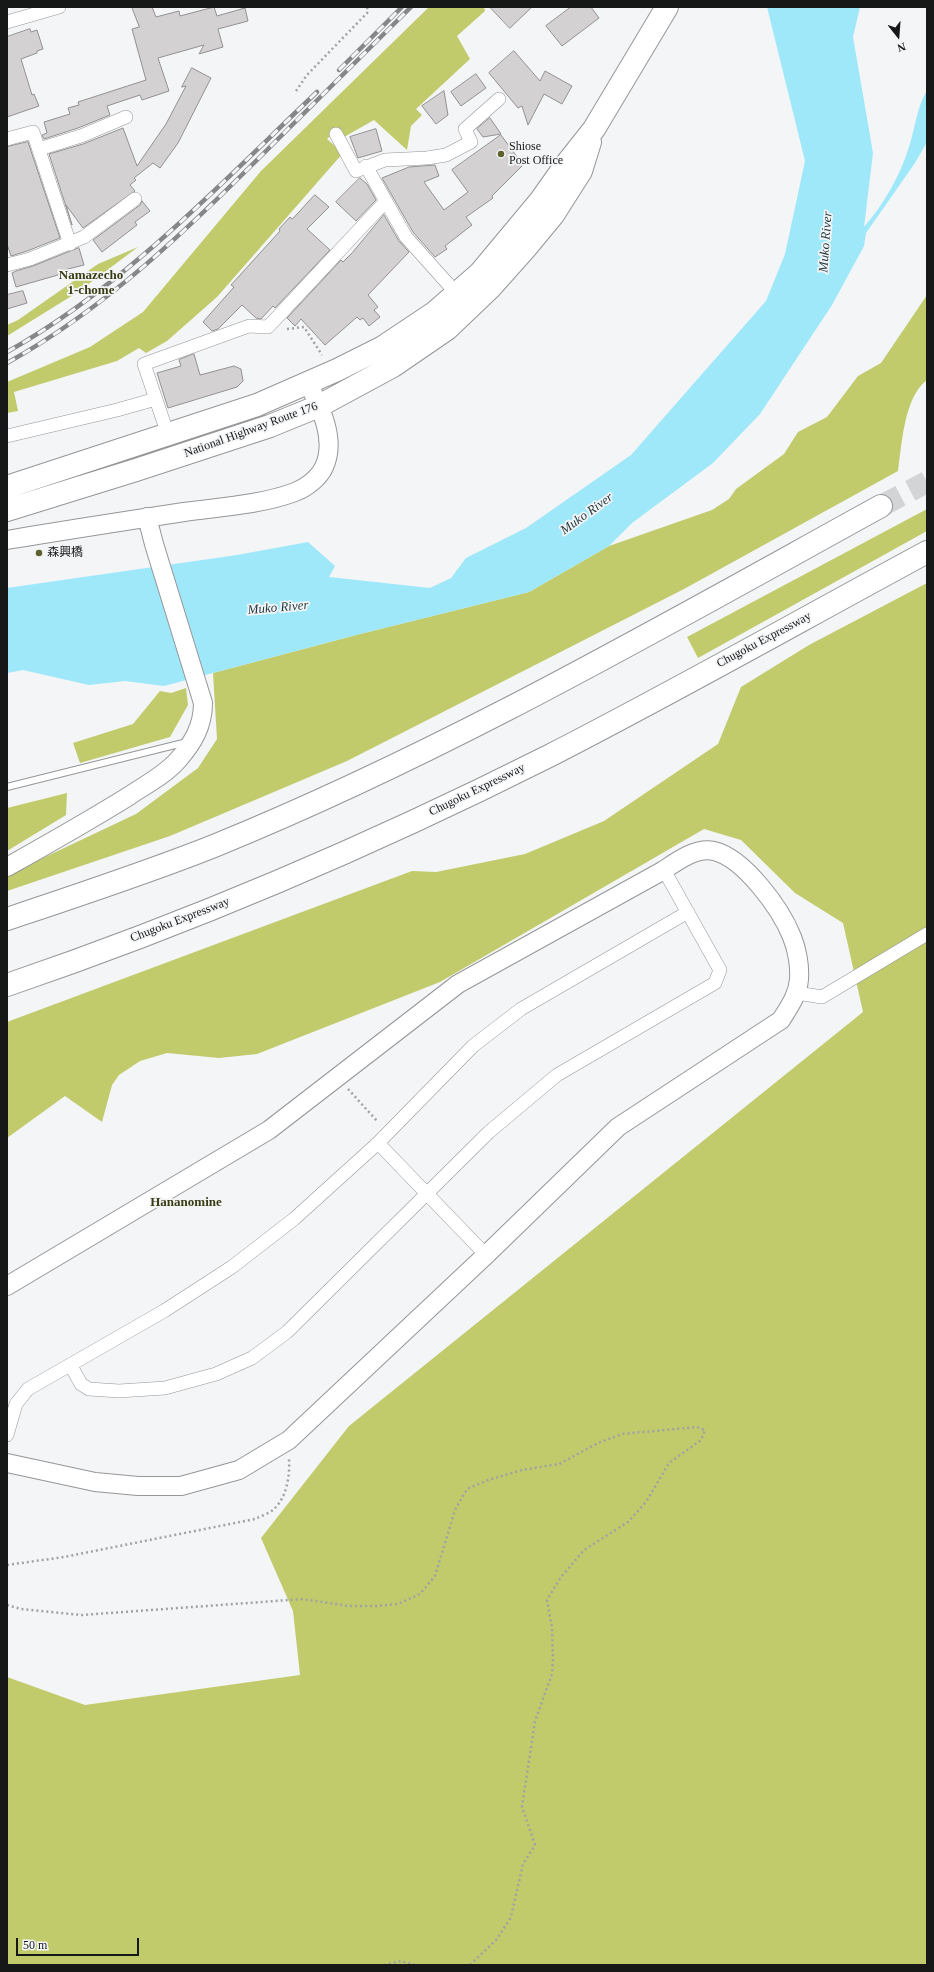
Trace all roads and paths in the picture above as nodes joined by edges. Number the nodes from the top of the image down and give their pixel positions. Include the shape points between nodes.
1 (59, 7) edge
2 (367, 7) edge
3 (667, 7) edge
4 (7, 22) edge
5 (296, 91) dead end
6 (499, 99) dead end
7 (126, 117) dead end
8 (594, 129) junction
9 (336, 134) dead end
10 (7, 139) edge
11 (39, 149) junction
12 (366, 166) junction
13 (135, 199) dead end
14 (386, 201) junction
15 (70, 244) junction
16 (7, 265) edge
17 (457, 294) junction
18 (268, 327) junction
19 (325, 359) dead end
20 (308, 383) junction
21 (156, 399) junction
22 (319, 406) junction
23 (168, 435) junction
24 (7, 436) edge
25 (7, 486) edge
26 (881, 506) tunnel mouth
27 (7, 510) edge
28 (147, 517) junction
29 (7, 540) edge
30 (927, 552) edge
31 (192, 741) junction
32 (7, 787) edge
33 (7, 867) edge
34 (664, 870) junction
35 (688, 912) junction
36 (7, 918) edge
37 (927, 934) edge
38 (7, 985) edge
39 (797, 994) junction
40 (338, 1078) junction
41 (373, 1116) dead end
42 (378, 1143) junction
43 (427, 1194) junction
44 (486, 1255) junction
45 (7, 1286) edge
46 (71, 1366) junction
47 (7, 1435) edge
48 (289, 1440) junction
49 (7, 1463) edge
50 (7, 1565) edge
51 (7, 1605) edge
52 (384, 1965) edge
53 (415, 1965) edge
54 (470, 1965) edge

1 - 4 street
2 - 5 path via 368,12 307,75
3 - 8 highway, National Highway Route 176
6 - 12 street via 465,129 471,142 446,155 385,160
7 - 11 street via 81,136
8 - 17 highway, National Highway Route 176 via 512,236 480,273
8 - 22 highway, National Highway Route 176 via 581,171 553,215 491,287 446,329 393,366
9 - 12 street via 356,171
10 - 11 street via 33,132
11 - 15 street
12 - 14 street
13 - 15 street via 84,238
14 - 17 street via 406,238
14 - 18 street
15 - 16 street
17 - 20 highway, National Highway Route 176 via 434,313 383,347
18 - 19 path via 275,331 304,327
18 - 21 street via 249,326 144,364
20 - 22 street
20 - 23 highway, National Highway Route 176 via 256,405
21 - 23 street
21 - 24 street
22 - 27 highway, National Highway Route 176 via 263,428
22 - 28 street via 327,434 327,453 324,467 310,484 296,492 255,502
23 - 25 highway, National Highway Route 176
26 - 36 highway via 604,658 431,747 214,846 100,888
28 - 29 street
28 - 31 street via 203,703 203,718
30 - 38 highway, Chugoku Expressway via 549,756 440,808 242,896
31 - 32 lane
31 - 33 street via 177,761 156,779
34 - 35 street
34 - 39 street via 688,854 707,851 713,851 734,861 752,878 778,912 792,937 798,957
34 - 40 street via 458,984
35 - 42 street via 521,1009 473,1046
35 - 43 street via 720,970 715,983 557,1076 489,1132
37 - 39 street via 822,997
39 - 44 street via 780,1020 618,1127
40 - 41 path
40 - 45 street via 269,1130
42 - 43 street
42 - 46 street via 294,1219 232,1267
43 - 44 street
43 - 46 street via 288,1332 252,1358 216,1374 165,1388 119,1391 89,1388 81,1384
44 - 48 street
46 - 47 street via 28,1389 16,1404
48 - 49 street via 239,1470 181,1486 95,1482
48 - 50 path via 290,1470 285,1492 274,1509 255,1519 64,1557
51 - 54 path via 21,1609 82,1615 303,1599 349,1606 398,1604 420,1594 435,1576 456,1510 467,1490 488,1480 522,1470 559,1464 598,1443 622,1434 696,1427 705,1430 702,1440 669,1463 646,1502 628,1522 584,1550 561,1577 547,1600 552,1628 552,1674 535,1721 522,1807 535,1845 523,1864 511,1917 497,1939
52 - 53 path via 401,1961

